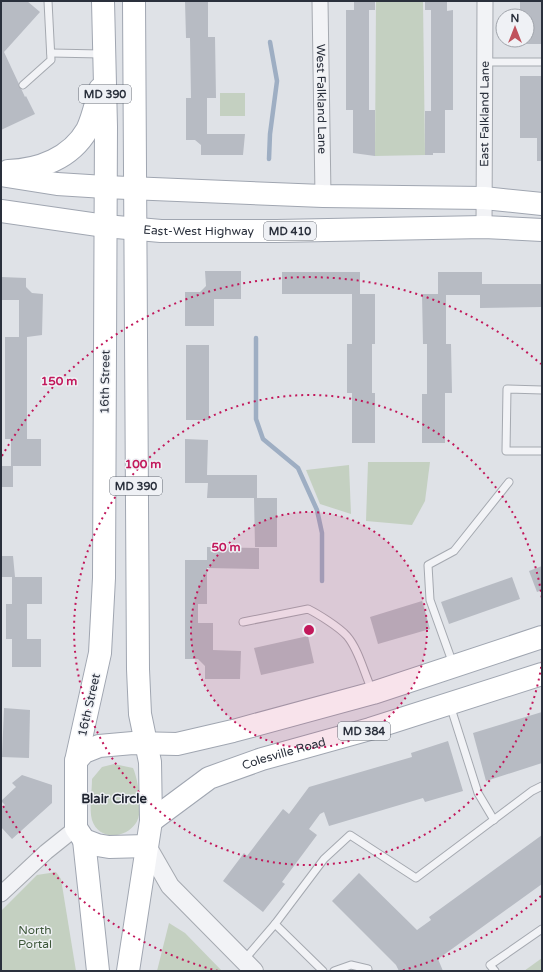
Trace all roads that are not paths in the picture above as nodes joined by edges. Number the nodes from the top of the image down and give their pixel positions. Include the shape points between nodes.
1 (48, 1) edge
2 (103, 1) edge
3 (134, 1) edge
4 (320, 1) edge
5 (485, 1) edge
6 (52, 53) junction
7 (485, 62) junction
8 (542, 62) edge
9 (105, 63) junction
10 (23, 85) dead end
11 (1, 170) edge
12 (1, 175) edge
13 (105, 187) junction
14 (136, 187) junction
15 (323, 196) junction
16 (484, 198) junction
17 (542, 204) edge
18 (1, 211) edge
19 (105, 226) junction
20 (484, 227) junction
21 (136, 229) junction
22 (542, 230) edge
23 (542, 390) edge
24 (542, 452) edge
25 (509, 482) dead end
26 (243, 622) dead end
27 (542, 638) edge
28 (454, 667) junction
29 (542, 674) edge
30 (373, 693) junction
31 (449, 704) junction
32 (145, 743) junction
33 (76, 760) junction
34 (542, 786) edge
35 (494, 820) junction
36 (151, 821) junction
37 (80, 834) junction
38 (147, 846) junction
39 (1, 894) edge
40 (275, 924) junction
41 (542, 929) edge
42 (249, 966) edge
43 (368, 969) dead end
44 (98, 971) edge
45 (128, 971) edge
46 (323, 971) edge
47 (334, 971) edge
48 (495, 971) edge

1 - 6 lane
2 - 9 main road, 16th Street / MD 390
3 - 14 main road, MD 390
4 - 15 street, West Falkland Lane
5 - 7 street, East Falkland Lane
6 - 9 lane
6 - 10 lane via 49,63
7 - 8 lane
7 - 16 street, East Falkland Lane
9 - 11 main road via 87,129 73,148 48,163 11,171
9 - 13 main road, 16th Street / MD 390
12 - 13 main road via 57,184
13 - 14 main road
13 - 19 main road, 16th Street / MD 390
14 - 15 main road
14 - 21 main road, MD 390
15 - 16 main road
16 - 17 main road
16 - 20 street, East Falkland Lane
18 - 19 main road, East-West Highway / MD 410
19 - 21 main road, East-West Highway / MD 410
19 - 33 main road, 16th Street / MD 390 via 103,623 93,690
20 - 21 main road, East-West Highway / MD 410 via 276,231
20 - 22 main road, East-West Highway / MD 410
21 - 32 main road, MD 390 via 138,669 140,714
23 - 24 lane via 507,389 506,451
25 - 28 lane via 454,551 428,565 430,600
26 - 30 lane via 308,609 316,613 347,635
27 - 28 main road
28 - 30 main road
29 - 31 main road, Colesville Road / MD 384
30 - 32 main road via 188,742
31 - 35 lane via 478,793
31 - 36 main road, Colesville Road / MD 384 via 209,778
32 - 33 main road via 99,746 84,752
32 - 36 main road, MD 390 via 150,762
33 - 37 main road
34 - 35 lane
35 - 40 lane via 416,878 350,835 324,859
36 - 38 main road, MD 390
37 - 38 main road via 96,845
37 - 39 street via 46,852
37 - 44 main road
38 - 42 street via 170,886
38 - 45 main road
40 - 42 lane
40 - 46 lane
41 - 48 lane via 490,965
43 - 47 lane via 350,965

